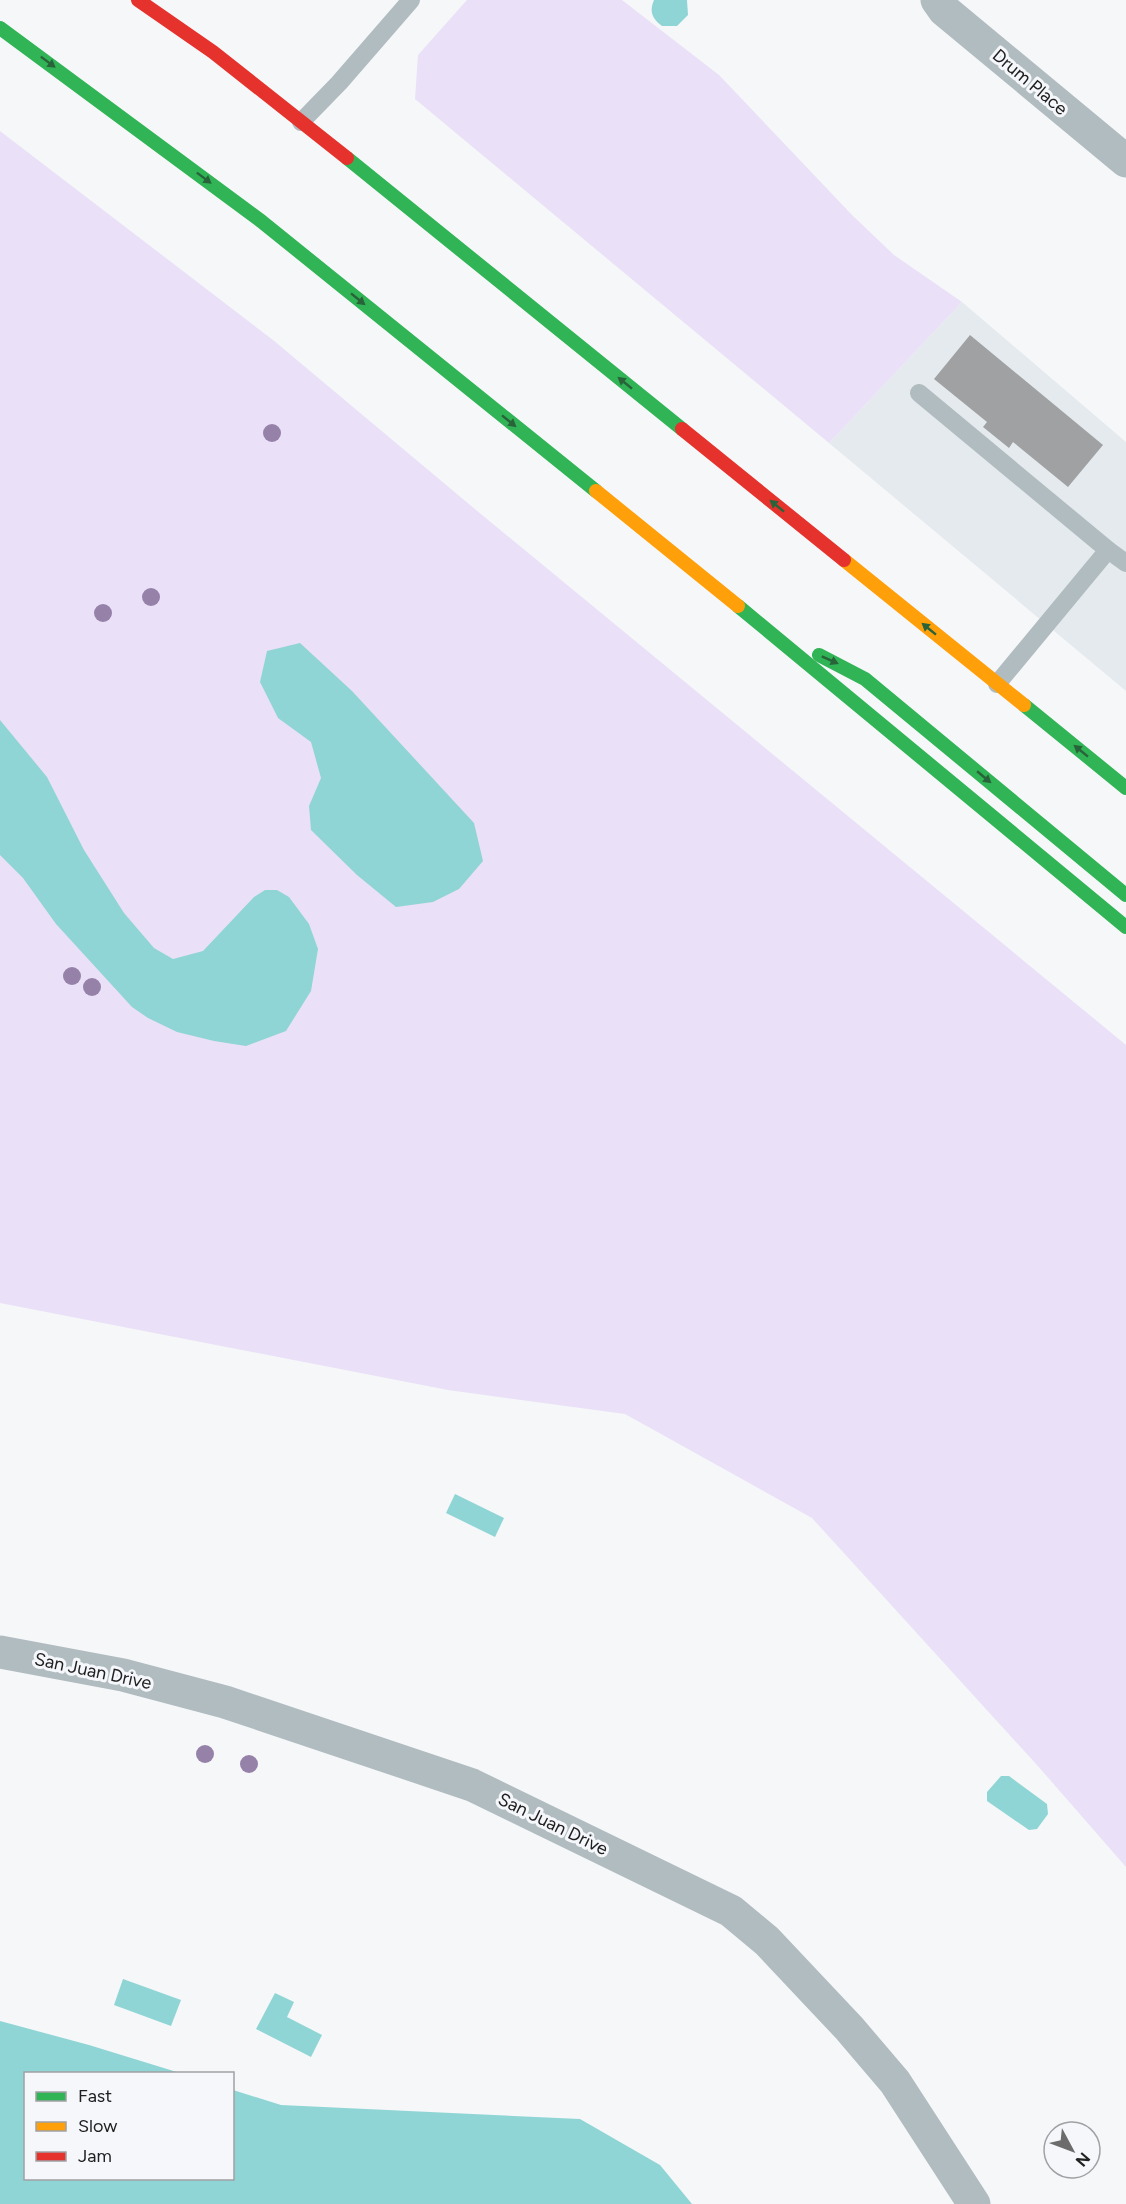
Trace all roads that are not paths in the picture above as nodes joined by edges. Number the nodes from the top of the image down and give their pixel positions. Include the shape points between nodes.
1 (138, 0) edge
2 (411, 0) edge
3 (937, 0) edge
4 (0, 28) edge
5 (301, 122) junction
6 (1126, 161) edge
7 (919, 393) dead end
8 (1108, 550) junction
9 (1126, 563) edge
10 (776, 637) junction
11 (998, 684) junction
12 (1126, 788) edge
13 (1126, 895) edge
14 (1126, 927) edge
15 (0, 1652) edge
16 (974, 2204) edge

1 - 5 main road via 213,52
2 - 5 lane
3 - 6 street, Drum Place via 944,10
4 -> 10 main road via 261,221
11 -> 5 main road
7 - 8 lane
8 - 9 lane
8 - 11 lane
10 -> 13 main road via 865,679
10 - 14 main road
12 -> 11 main road
15 - 16 street, San Juan Drive via 123,1675 225,1702 472,1785 731,1911 767,1941 888,2073

